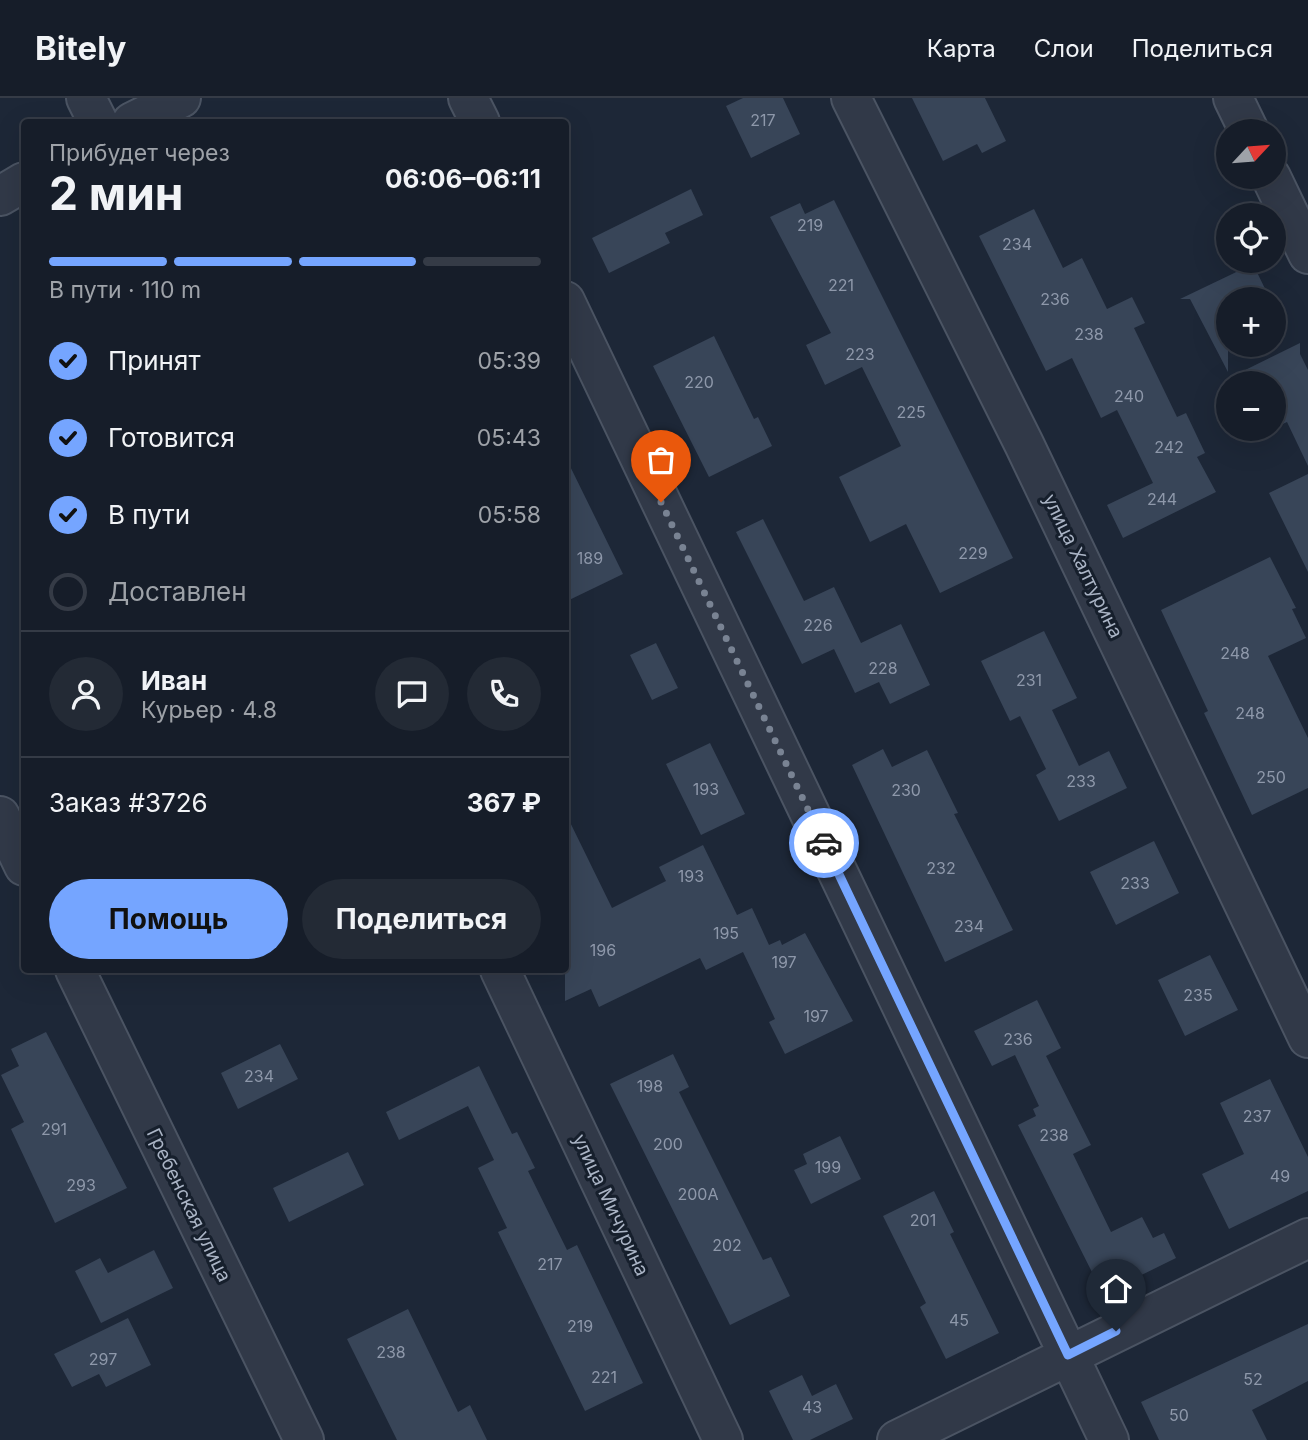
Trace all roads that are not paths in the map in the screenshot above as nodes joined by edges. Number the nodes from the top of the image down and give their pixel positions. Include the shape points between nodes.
1 (86, 98) edge
2 (181, 98) edge
3 (468, 98) edge
4 (851, 98) edge
5 (1233, 98) edge
6 (96, 119) edge
7 (138, 119) edge
8 (478, 119) edge
9 (1243, 119) edge
10 (21, 184) edge
11 (1277, 189) edge
12 (0, 196) edge
13 (1308, 254) edge
14 (569, 309) edge
15 (0, 816) edge
16 (21, 860) edge
17 (76, 973) edge
18 (501, 973) edge
19 (1308, 1038) edge
20 (1308, 1238) edge
21 (1068, 1355) junction
22 (304, 1440) edge
23 (723, 1440) edge
24 (897, 1440) edge
25 (1109, 1440) edge

1 - 6 street
2 - 7 street
3 - 8 street
4 - 19 street, улица Халтурина via 1018,432
5 - 9 street
10 - 12 street
11 - 13 street
14 - 21 street
15 - 16 street
17 - 22 street, Гребенская улица
18 - 23 street, улица Мичурина
20 - 21 street
21 - 24 street
21 - 25 street

